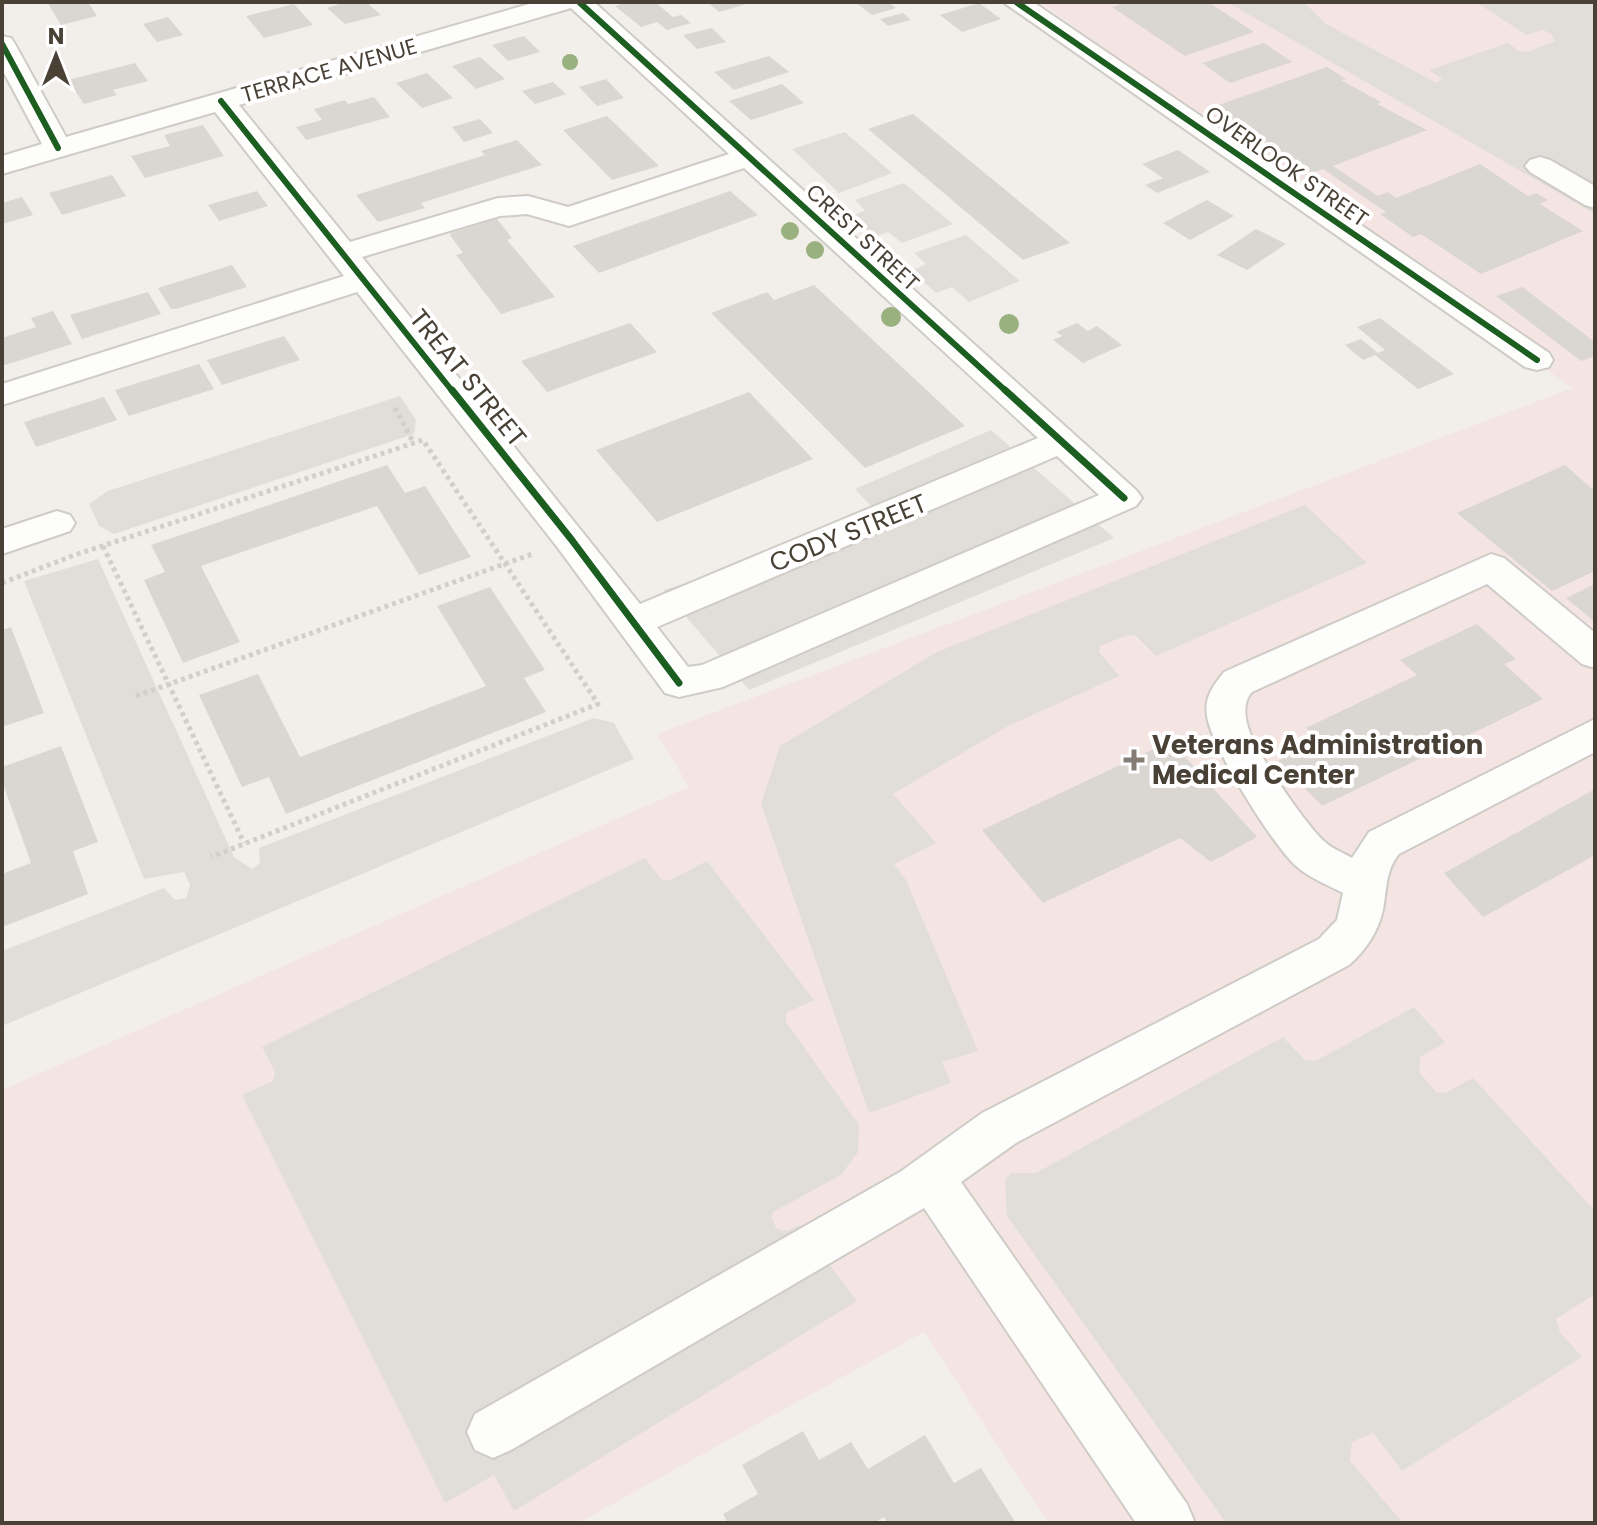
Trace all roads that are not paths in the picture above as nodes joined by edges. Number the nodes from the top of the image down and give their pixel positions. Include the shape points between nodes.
1 (564, 2) edge
2 (579, 2) edge
3 (1016, 2) edge
4 (2, 44) edge
5 (221, 101) junction
6 (58, 148) junction
7 (749, 157) junction
8 (2, 165) edge
9 (1540, 166) dead end
10 (1595, 199) edge
11 (354, 266) junction
12 (1537, 360) dead end
13 (2, 395) edge
14 (1060, 442) junction
15 (57, 523) dead end
16 (2, 542) edge
17 (635, 621) junction
18 (1595, 654) edge
19 (679, 683) joint
20 (1595, 734) edge
21 (1366, 886) junction
22 (931, 1178) junction
23 (493, 1432) dead end
24 (1168, 1523) edge

1 - 5 street, TERRACE AVENUE
2 - 7 street, CREST STREET
3 - 12 street, OVERLOOK STREET
4 - 6 street
5 - 6 street, TERRACE AVENUE
5 - 11 street, TREAT STREET
6 - 8 street, TERRACE AVENUE
7 - 11 street via 569,217 528,205 498,207
7 - 14 street, CREST STREET
9 - 10 street
11 - 13 street
11 - 17 street, TREAT STREET
14 - 17 street, CODY STREET
14 - 19 street, CREST STREET via 1124,498 709,677
15 - 16 street
17 - 19 street, TREAT STREET
18 - 21 street via 1491,567 1238,682 1227,695 1226,714 1245,764 1310,854
20 - 21 street via 1386,842 1374,857
21 - 22 street via 1358,927 1343,946 1007,1124
22 - 23 street
22 - 24 street

